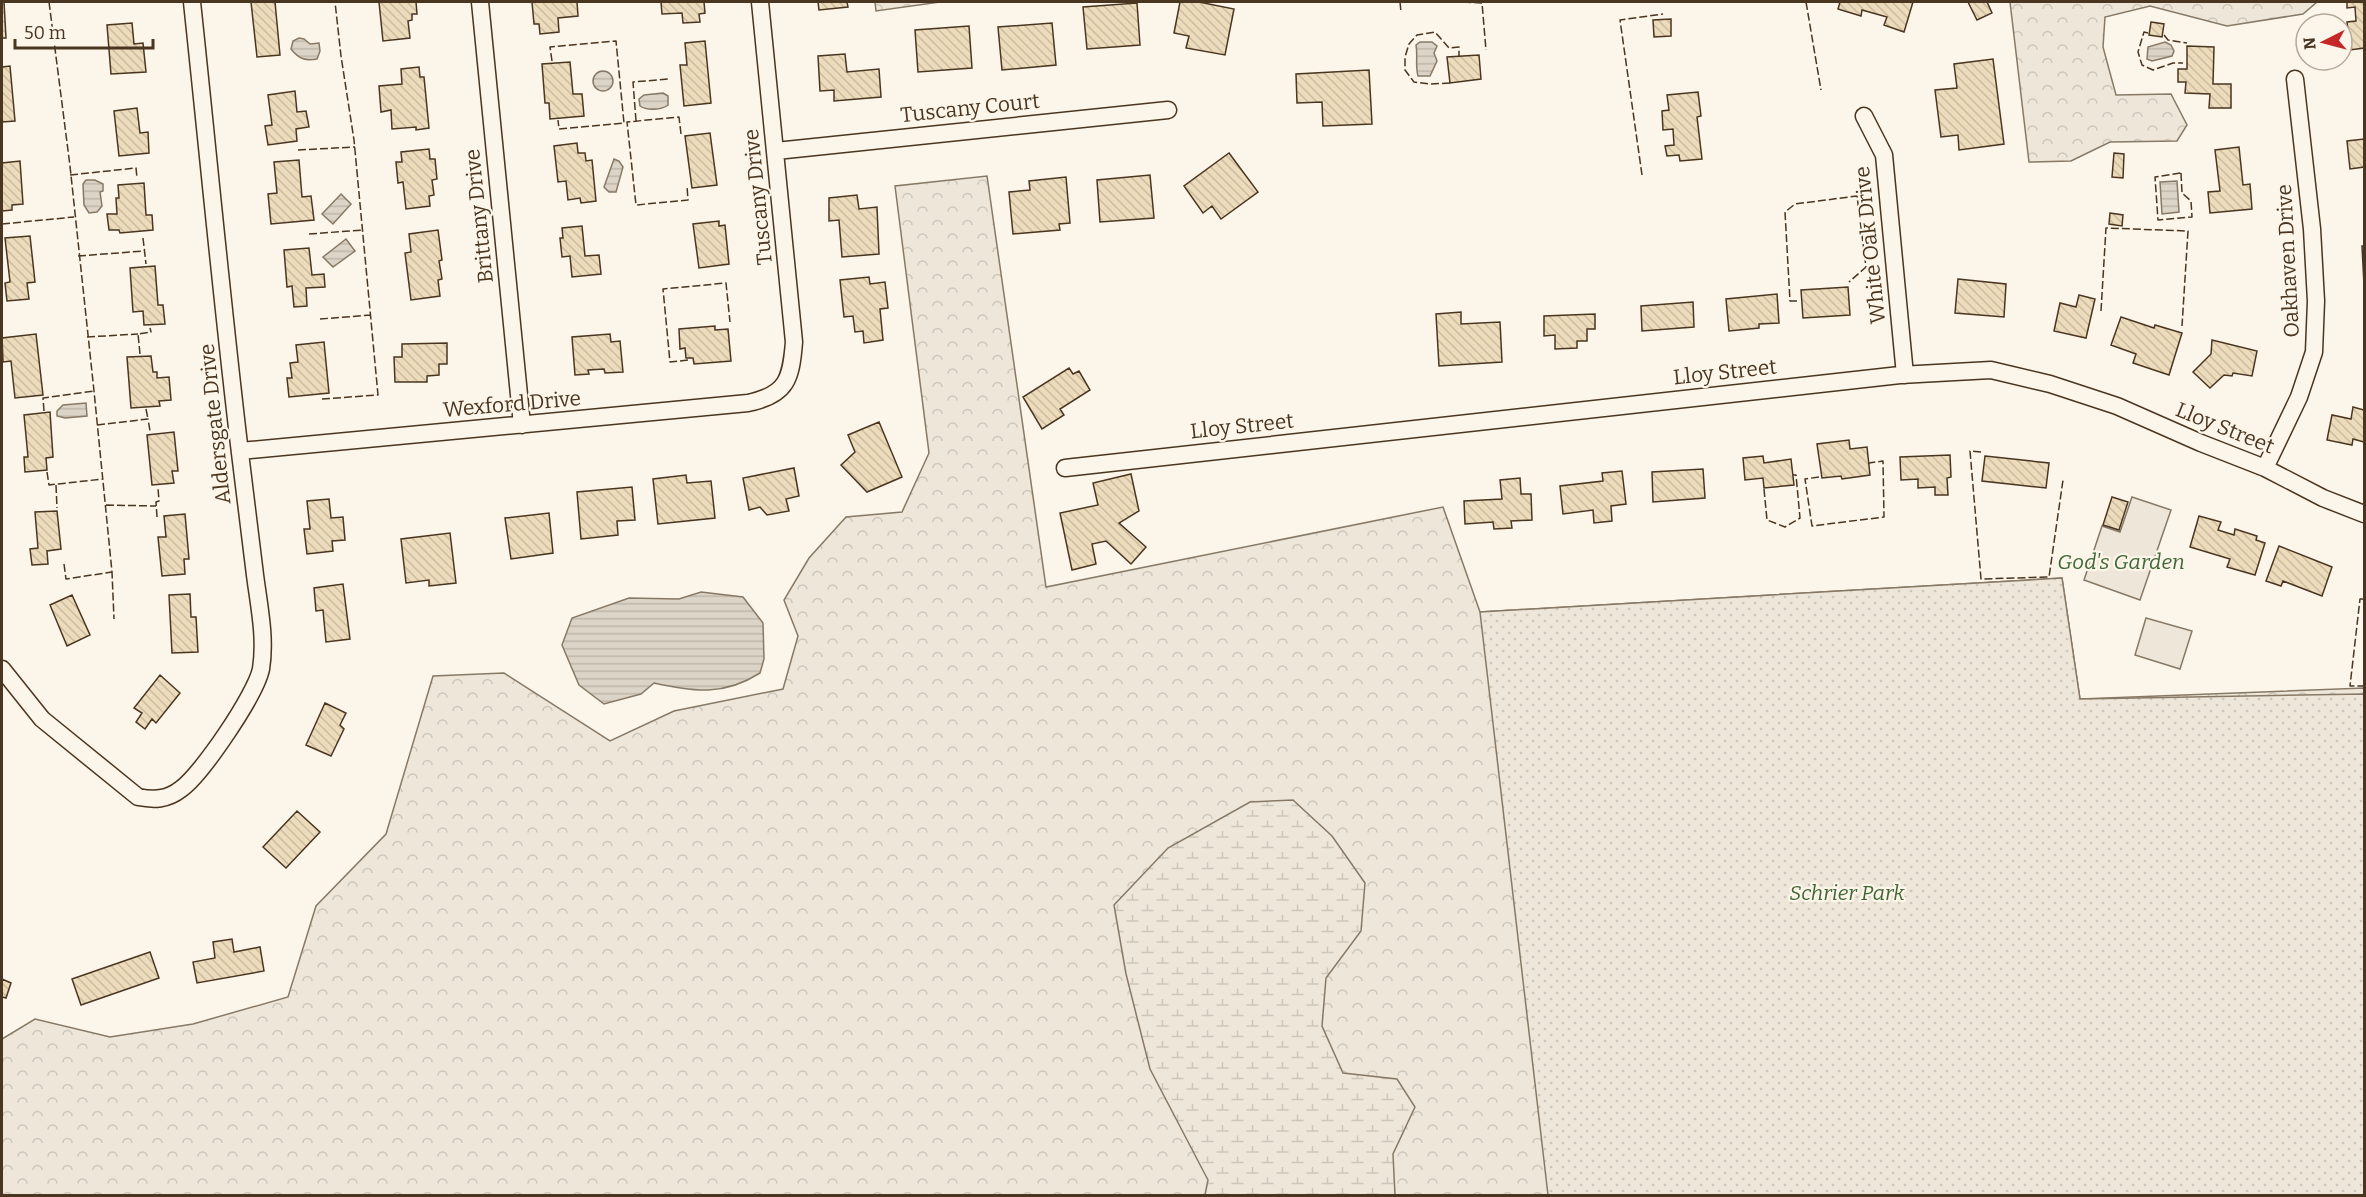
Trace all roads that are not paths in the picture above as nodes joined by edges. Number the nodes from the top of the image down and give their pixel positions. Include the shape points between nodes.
1 (192, 2) edge
2 (480, 2) edge
3 (760, 2) edge
4 (2295, 79) dead end
5 (1168, 110) dead end
6 (1864, 116) dead end
7 (776, 151) junction
8 (1905, 375) junction
9 (783, 386) joint
10 (522, 425) junction
11 (240, 451) junction
12 (1065, 468) dead end
13 (2265, 468) junction
14 (2364, 514) edge
15 (2, 669) edge

1 - 11 street, Aldersgate Drive
2 - 10 street, Brittany Drive
3 - 7 street, Tuscany Drive
4 - 13 street, Oakhaven Drive via 2312,230 2314,352 2299,397
5 - 7 street, Tuscany Court
6 - 8 street, White Oak Drive via 1884,155
7 - 9 street, Tuscany Drive via 794,342 792,367
8 - 12 street, Lloy Street
8 - 13 street, Lloy Street via 1992,370 2050,384 2117,406
9 - 10 street, Wexford Drive via 768,399 748,404
10 - 11 street, Wexford Drive
11 - 15 street, Aldersgate Drive via 262,635 260,672 252,692 204,765 181,789 155,800 138,797 42,719
13 - 14 street, Lloy Street

